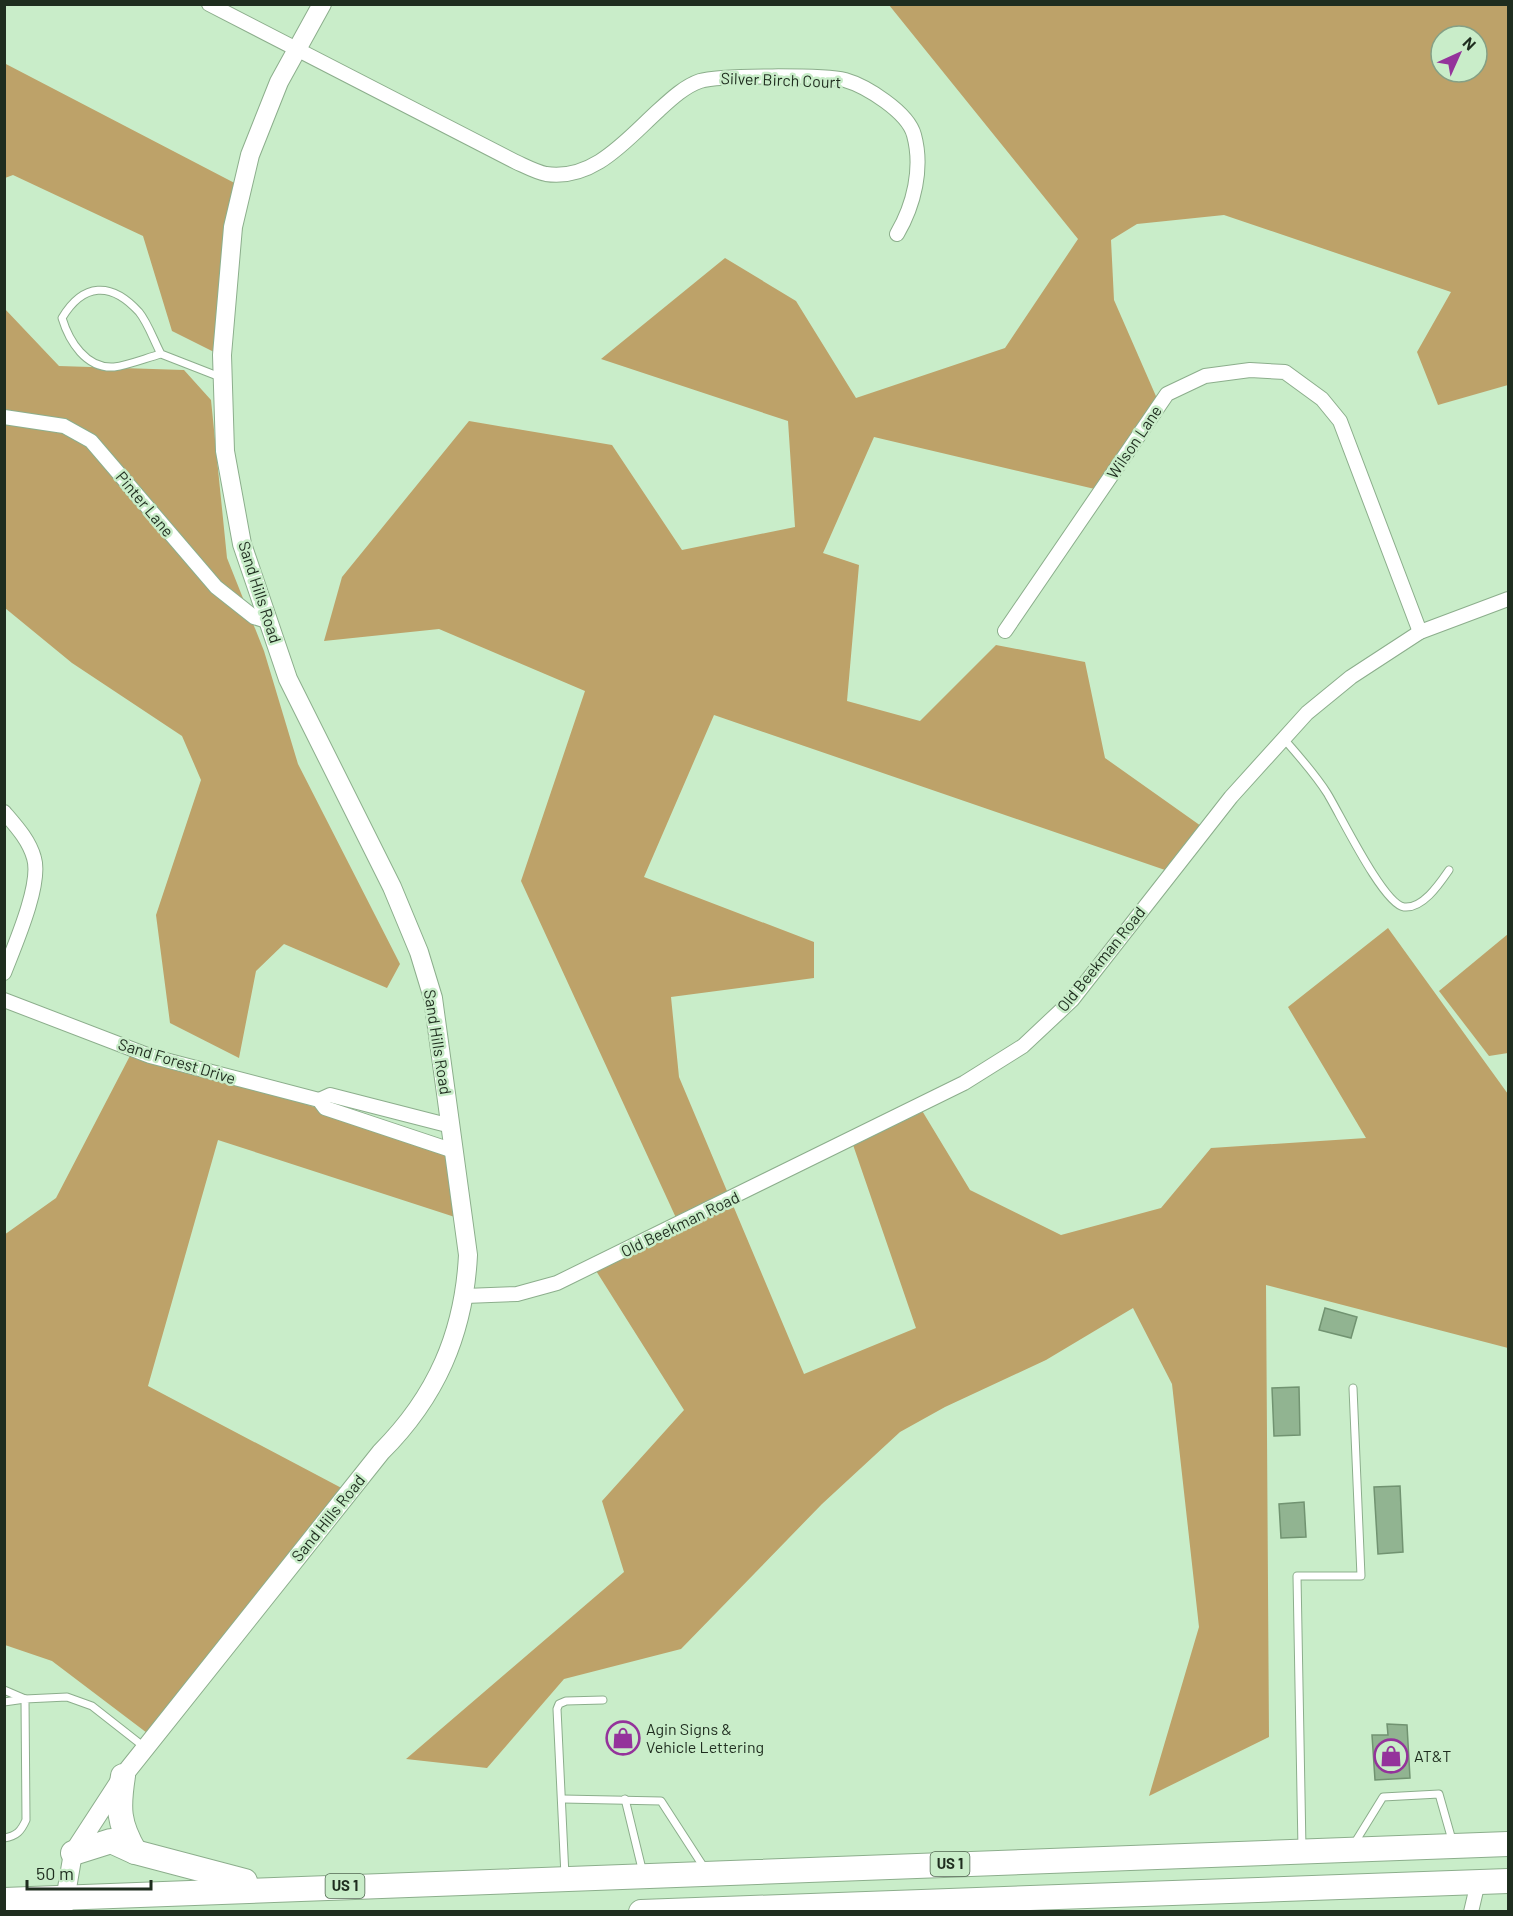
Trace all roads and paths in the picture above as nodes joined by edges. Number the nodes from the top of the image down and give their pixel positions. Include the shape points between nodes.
1 (209, 4) edge
2 (322, 4) edge
3 (298, 48) junction
4 (897, 234) dead end
5 (161, 354) junction
6 (222, 378) junction
7 (4, 417) edge
8 (1509, 599) edge
9 (270, 622) junction
10 (1005, 631) dead end
11 (1420, 632) junction
12 (1284, 739) junction
13 (4, 812) edge
14 (1449, 870) dead end
15 (4, 973) edge
16 (4, 1000) edge
17 (319, 1100) junction
18 (450, 1126) junction
19 (454, 1151) junction
20 (465, 1296) junction
21 (1353, 1388) dead end
22 (4, 1690) edge
23 (25, 1699) junction
24 (603, 1700) dead end
25 (4, 1702) edge
26 (146, 1748) junction
27 (123, 1776) junction
28 (563, 1799) junction
29 (625, 1799) junction
30 (4, 1838) edge
31 (1509, 1844) edge
32 (1454, 1846) junction
33 (1351, 1850) junction
34 (1302, 1851) junction
35 (135, 1852) junction
36 (73, 1853) junction
37 (708, 1873) junction
38 (644, 1875) junction
39 (565, 1878) junction
40 (1509, 1881) edge
41 (1478, 1882) junction
42 (298, 1888) junction
43 (4, 1900) edge
44 (63, 1905) edge
45 (912, 1907) edge
46 (779, 1909) edge
47 (715, 1910) edge
48 (641, 1911) edge
49 (1472, 1911) edge

1 - 3 street, Silver Birch Court
2 - 3 street, Sand Hills Road
3 - 4 street, Silver Birch Court via 516,162 543,173 563,175 589,169 608,156 673,97 699,81 722,77 843,80 868,89 894,108 913,130 918,148 915,193
3 - 6 street, Sand Hills Road via 279,82 250,155 233,227
5 - 5 lane via 140,313 123,298 103,290 83,293 62,318 68,338 96,363 113,367
5 - 6 lane
6 - 9 street, Sand Hills Road via 225,451 242,544
7 - 9 street, Pinter Lane via 64,426 91,441 216,587 254,617
8 - 11 street, Old Beekman Road
9 - 18 street, Sand Hills Road via 288,679 392,887 419,952 433,998
10 - 11 street, Wilson Lane via 1167,394 1205,376 1250,370 1285,372 1322,399 1340,420
11 - 12 street, Old Beekman Road via 1351,677 1307,713
12 - 14 lane via 1327,793 1364,859 1395,903 1405,907 1417,905
12 - 20 street, Old Beekman Road via 1231,797 1072,1000 1023,1046 963,1083 557,1284 517,1294
13 - 15 street via 25,838 35,860 32,896
16 - 17 street, Sand Forest Drive via 150,1056
17 - 18 street, Sand Forest Drive via 330,1095
17 - 19 street, Sand Forest Drive via 325,1108
18 - 19 street, Sand Hills Road
19 - 20 street, Sand Hills Road via 468,1255
20 - 26 street, Sand Hills Road via 446,1363 418,1410
21 - 34 lane via 1361,1576 1297,1576
22 - 23 lane
23 - 25 lane
23 - 26 lane via 68,1697 92,1706
23 - 30 lane via 26,1820 14,1837
24 - 28 lane via 559,1704
26 - 27 street, Sand Hills Road
27 - 35 highway via 118,1808 125,1835
27 - 36 street, Sand Hills Road
28 - 29 lane
28 - 39 lane
29 - 37 lane via 661,1801
29 - 38 lane
31 - 32 highway, US 1
32 - 33 highway, US 1
32 - 33 lane via 1440,1794 1383,1797
33 - 34 highway, US 1
34 - 37 highway, US 1
35 - 36 highway via 111,1841
35 - 42 highway via 230,1879
36 - 44 street, Sand Hills Road
37 - 38 highway, US 1
38 - 39 highway, US 1
39 - 42 highway, US 1
40 - 41 highway, US 1
41 - 45 highway, US 1
41 - 49 street
42 - 44 highway, US 1
43 - 44 highway, US 1
45 - 46 highway, US 1
46 - 47 highway, US 1
47 - 48 highway, US 1

